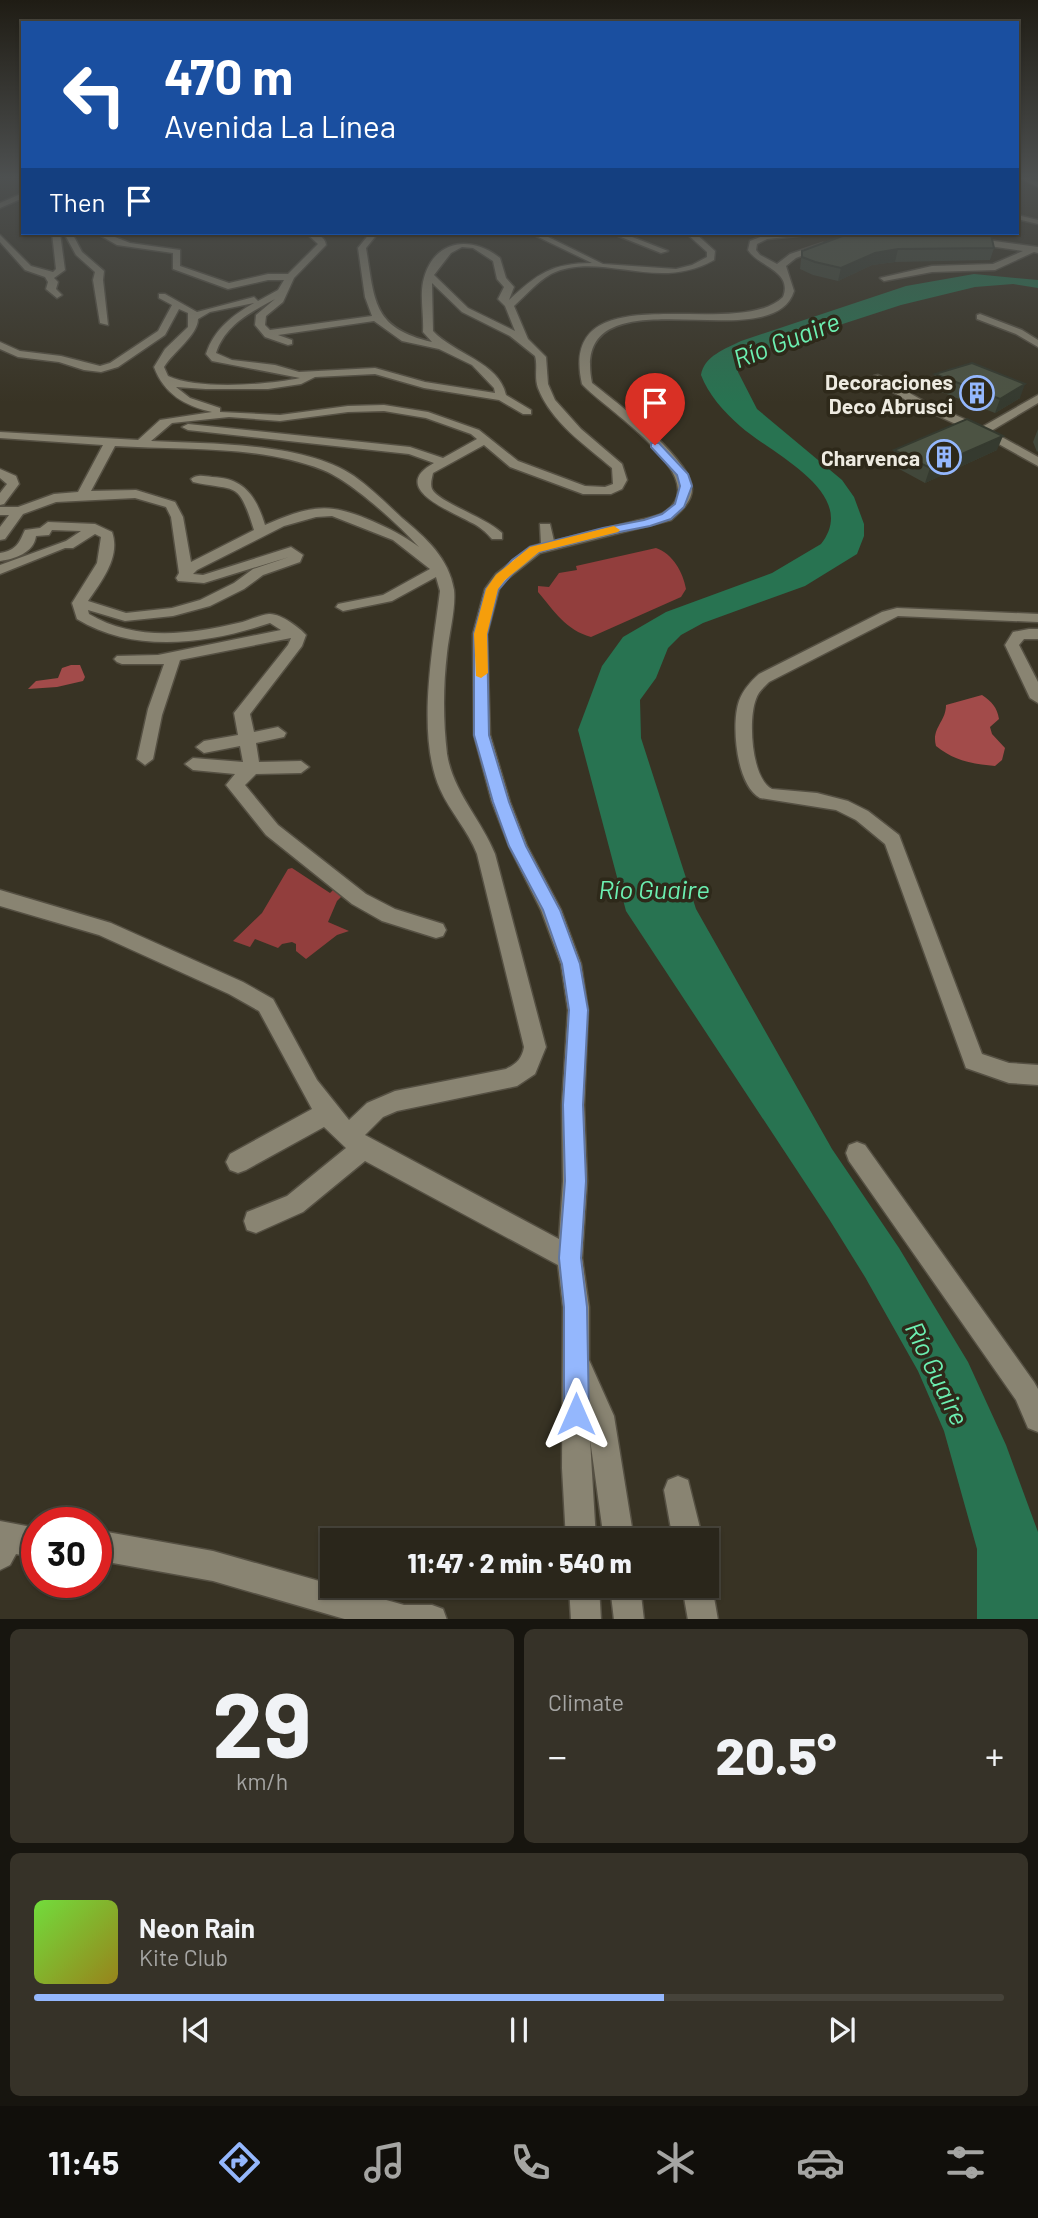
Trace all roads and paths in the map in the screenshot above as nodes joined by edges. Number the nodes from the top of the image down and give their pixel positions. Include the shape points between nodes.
1 (13, 253) edge
2 (59, 253) edge
3 (79, 253) edge
4 (177, 253) edge
5 (315, 253) edge
6 (363, 253) edge
7 (445, 253) edge
8 (486, 253) edge
9 (577, 253) edge
10 (711, 253) edge
11 (754, 253) edge
12 (804, 253) edge
13 (1030, 253) edge
14 (609, 267) junction
15 (783, 271) junction
16 (48, 275) junction
17 (429, 276) junction
18 (290, 277) junction
19 (884, 278) dead end
20 (281, 292) junction
21 (57, 295) dead end
22 (162, 296) dead end
23 (177, 304) junction
24 (509, 305) junction
25 (980, 317) dead end
26 (193, 318) junction
27 (377, 318) junction
28 (105, 323) dead end
29 (268, 333) junction
30 (288, 342) dead end
31 (1038, 344) edge
32 (0, 345) edge
33 (527, 345) junction
34 (442, 347) junction
35 (313, 376) junction
36 (163, 378) junction
37 (878, 378) dead end
38 (501, 397) junction
39 (1038, 398) edge
40 (527, 412) dead end
41 (229, 414) junction
42 (155, 430) junction
43 (983, 432) junction
44 (0, 435) edge
45 (484, 440) junction
46 (111, 442) junction
47 (141, 444) junction
48 (444, 461) junction
49 (1038, 462) edge
50 (0, 472) edge
51 (197, 479) dead end
52 (82, 496) junction
53 (0, 501) edge
54 (0, 511) edge
55 (19, 511) junction
56 (545, 527) dead end
57 (95, 528) junction
58 (4, 533) edge
59 (30, 533) junction
60 (261, 533) junction
61 (496, 536) dead end
62 (548, 545) junction
63 (4, 557) edge
64 (0, 570) edge
65 (439, 570) junction
66 (186, 573) junction
67 (79, 603) junction
68 (344, 607) dead end
69 (1038, 618) edge
70 (296, 632) junction
71 (1038, 634) edge
72 (173, 657) junction
73 (122, 659) dead end
74 (1038, 698) edge
75 (278, 733) dead end
76 (247, 740) junction
77 (204, 747) dead end
78 (145, 759) dead end
79 (193, 764) dead end
80 (301, 767) dead end
81 (252, 769) junction
82 (0, 898) edge
83 (436, 930) dead end
84 (1038, 1075) edge
85 (327, 1113) junction
86 (356, 1142) junction
87 (857, 1153) dead end
88 (238, 1162) dead end
89 (256, 1221) dead end
90 (570, 1258) junction
91 (577, 1360) junction
92 (1038, 1418) edge
93 (678, 1490) dead end
94 (580, 1528) edge
95 (617, 1528) edge
96 (686, 1528) edge
97 (3, 1543) edge
98 (21, 1543) edge
99 (112, 1546) edge
100 (585, 1598) edge
101 (626, 1598) edge
102 (699, 1598) edge
103 (404, 1619) edge
104 (432, 1619) edge
105 (586, 1619) edge
106 (629, 1619) edge
107 (703, 1619) edge

1 - 16 street via 24,266
2 - 16 street via 61,270
3 - 28 street via 100,271
4 - 18 street via 176,267 228,286
5 - 18 street
6 - 27 street
7 - 17 street
8 - 24 street via 497,260 509,287 503,299
9 - 14 street
10 - 14 street via 711,258 698,266 668,270
11 - 15 street
12 - 15 street via 781,265
13 - 19 street via 995,267 932,269
14 - 24 street via 552,270
15 - 62 street via 791,287 789,297 752,315 628,318 593,336 587,344 587,384 670,460 682,474 686,491 680,505 666,517
16 - 21 street
17 - 33 street via 462,309
17 - 34 street via 428,332
18 - 20 street
20 - 26 street via 207,310
20 - 29 street via 280,300 261,315 260,325
20 - 35 street via 230,323 213,342 212,354 232,363
22 - 23 street
23 - 26 street via 193,312
23 - 32 street via 162,333 102,369 18,354
24 - 33 street
25 - 31 street
26 - 36 street via 193,328 159,368
27 - 29 street
27 - 34 street via 405,339
29 - 30 street
33 - 45 street via 540,355 539,376 558,412 618,467 621,480 607,491 583,490 514,464
34 - 38 street via 476,363 499,387
35 - 36 street via 290,385 237,386 178,384
35 - 38 street via 375,371
36 - 41 street via 188,403
37 - 43 street
38 - 40 street
39 - 43 street
41 - 42 street via 171,419
41 - 45 street via 280,418 384,408 449,421
42 - 47 street
42 - 48 street via 204,427 410,451
43 - 49 street
44 - 46 street
45 - 48 street
46 - 47 street
46 - 52 street
47 - 65 street via 272,454 338,471 418,538 438,561
48 - 61 street via 428,471 425,489 480,520
50 - 53 street via 13,484
51 - 60 street via 230,482 242,489
52 - 55 street via 54,498
52 - 66 street via 136,494 171,505
54 - 55 street
55 - 58 street
56 - 62 street
57 - 59 street via 48,526 44,532
57 - 64 street via 68,545
57 - 67 street via 107,535 110,551
58 - 59 street
59 - 63 street via 29,542
60 - 65 street via 303,515 333,512 398,537
60 - 66 street
62 - 90 street via 516,562 492,589 480,634 481,706 482,735 501,802 571,964 578,1010
65 - 68 street via 387,598
65 - 86 street via 447,592 436,680 439,755 448,788 486,854 535,1047 532,1062 509,1079 395,1101 375,1110
66 - 67 street via 183,578 204,579 291,551 296,555 205,603 173,612 125,617
67 - 70 street via 82,616 124,635 176,636 271,618
69 - 84 street via 915,611 887,615 764,678 754,687 743,718 750,777 757,789 772,796 846,806 869,818 893,840 974,1061 1009,1073
70 - 72 street
70 - 76 street via 295,646 242,713
71 - 74 street via 1020,634 1012,645
72 - 73 street
72 - 78 street
75 - 76 street
76 - 77 street
76 - 81 street
79 - 81 street
80 - 81 street
81 - 83 street via 235,785 272,830 359,900
82 - 85 street via 104,929 267,1005
85 - 86 street
85 - 88 street
86 - 89 street via 295,1204
86 - 90 street
87 - 92 street via 1024,1391
90 - 91 street
91 - 94 street
91 - 95 street via 600,1416
93 - 96 street
97 - 98 street
99 - 103 street via 208,1565
100 - 105 street
101 - 106 street
102 - 107 street
103 - 104 street

